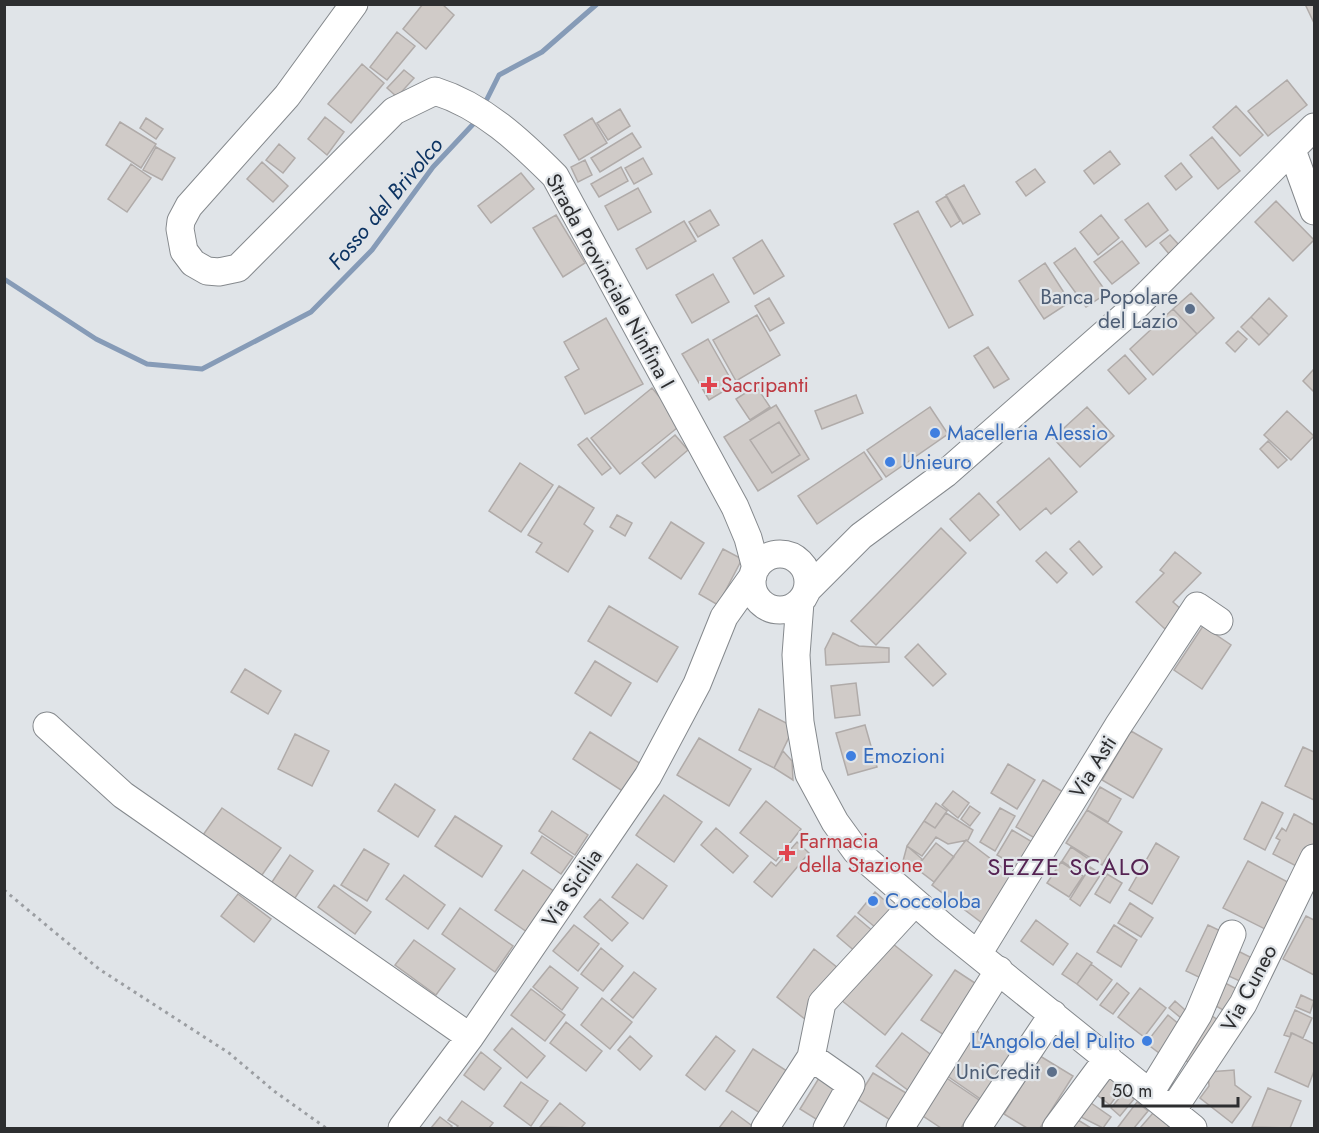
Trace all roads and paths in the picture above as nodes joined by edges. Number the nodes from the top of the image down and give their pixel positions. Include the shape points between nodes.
1 (354, 4) edge
2 (1314, 127) edge
3 (1292, 150) junction
4 (1314, 211) edge
5 (735, 507) junction
6 (861, 536) junction
7 (789, 556) junction
8 (755, 572) junction
9 (804, 596) junction
10 (772, 609) junction
11 (1220, 621) dead end
12 (717, 633) junction
13 (796, 656) junction
14 (47, 726) dead end
15 (1314, 858) edge
16 (4, 890) edge
17 (915, 902) junction
18 (1232, 934) dead end
19 (989, 962) junction
20 (1053, 1014) junction
21 (470, 1036) junction
22 (810, 1057) junction
23 (1108, 1058) junction
24 (1150, 1093) junction
25 (1183, 1122) edge
26 (326, 1128) edge
27 (402, 1128) edge
28 (765, 1128) edge
29 (827, 1128) edge
30 (900, 1128) edge
31 (977, 1128) edge
32 (1056, 1128) edge

1 - 5 street, Strada Provinciale Ninfina I via 287,96 189,206 180,229 184,251 193,263 219,273 238,268 394,111 435,91 455,97 513,135 555,176
2 - 3 street
3 - 4 street
3 - 6 street via 1135,307 945,474
5 - 7 street, Strada Provinciale Ninfina I
5 - 8 street, Strada Provinciale Ninfina I via 748,538
6 - 7 street via 827,549
6 - 9 street
7 - 8 street via 767,558
7 - 9 street via 799,561 807,574
8 - 10 street via 752,584 757,599
8 - 12 street, Via Sicilia via 732,602
9 - 10 street via 788,610
9 - 13 street
10 - 12 street via 737,616
10 - 13 street
11 - 19 street, Via Asti via 1197,606 1119,726
12 - 21 street, Via Sicilia via 697,684 648,776
13 - 17 street via 800,722 809,774 856,851
14 - 21 street via 123,795
15 - 25 street, Via Cuneo
16 - 26 path via 99,969 229,1053
17 - 19 street
17 - 22 street via 822,1003
18 - 24 street via 1197,1015
19 - 20 street
19 - 30 street
20 - 23 street
20 - 31 street
21 - 27 street, Via Sicilia
22 - 28 street
22 - 29 street via 851,1085
23 - 24 street
23 - 32 street
24 - 25 street

